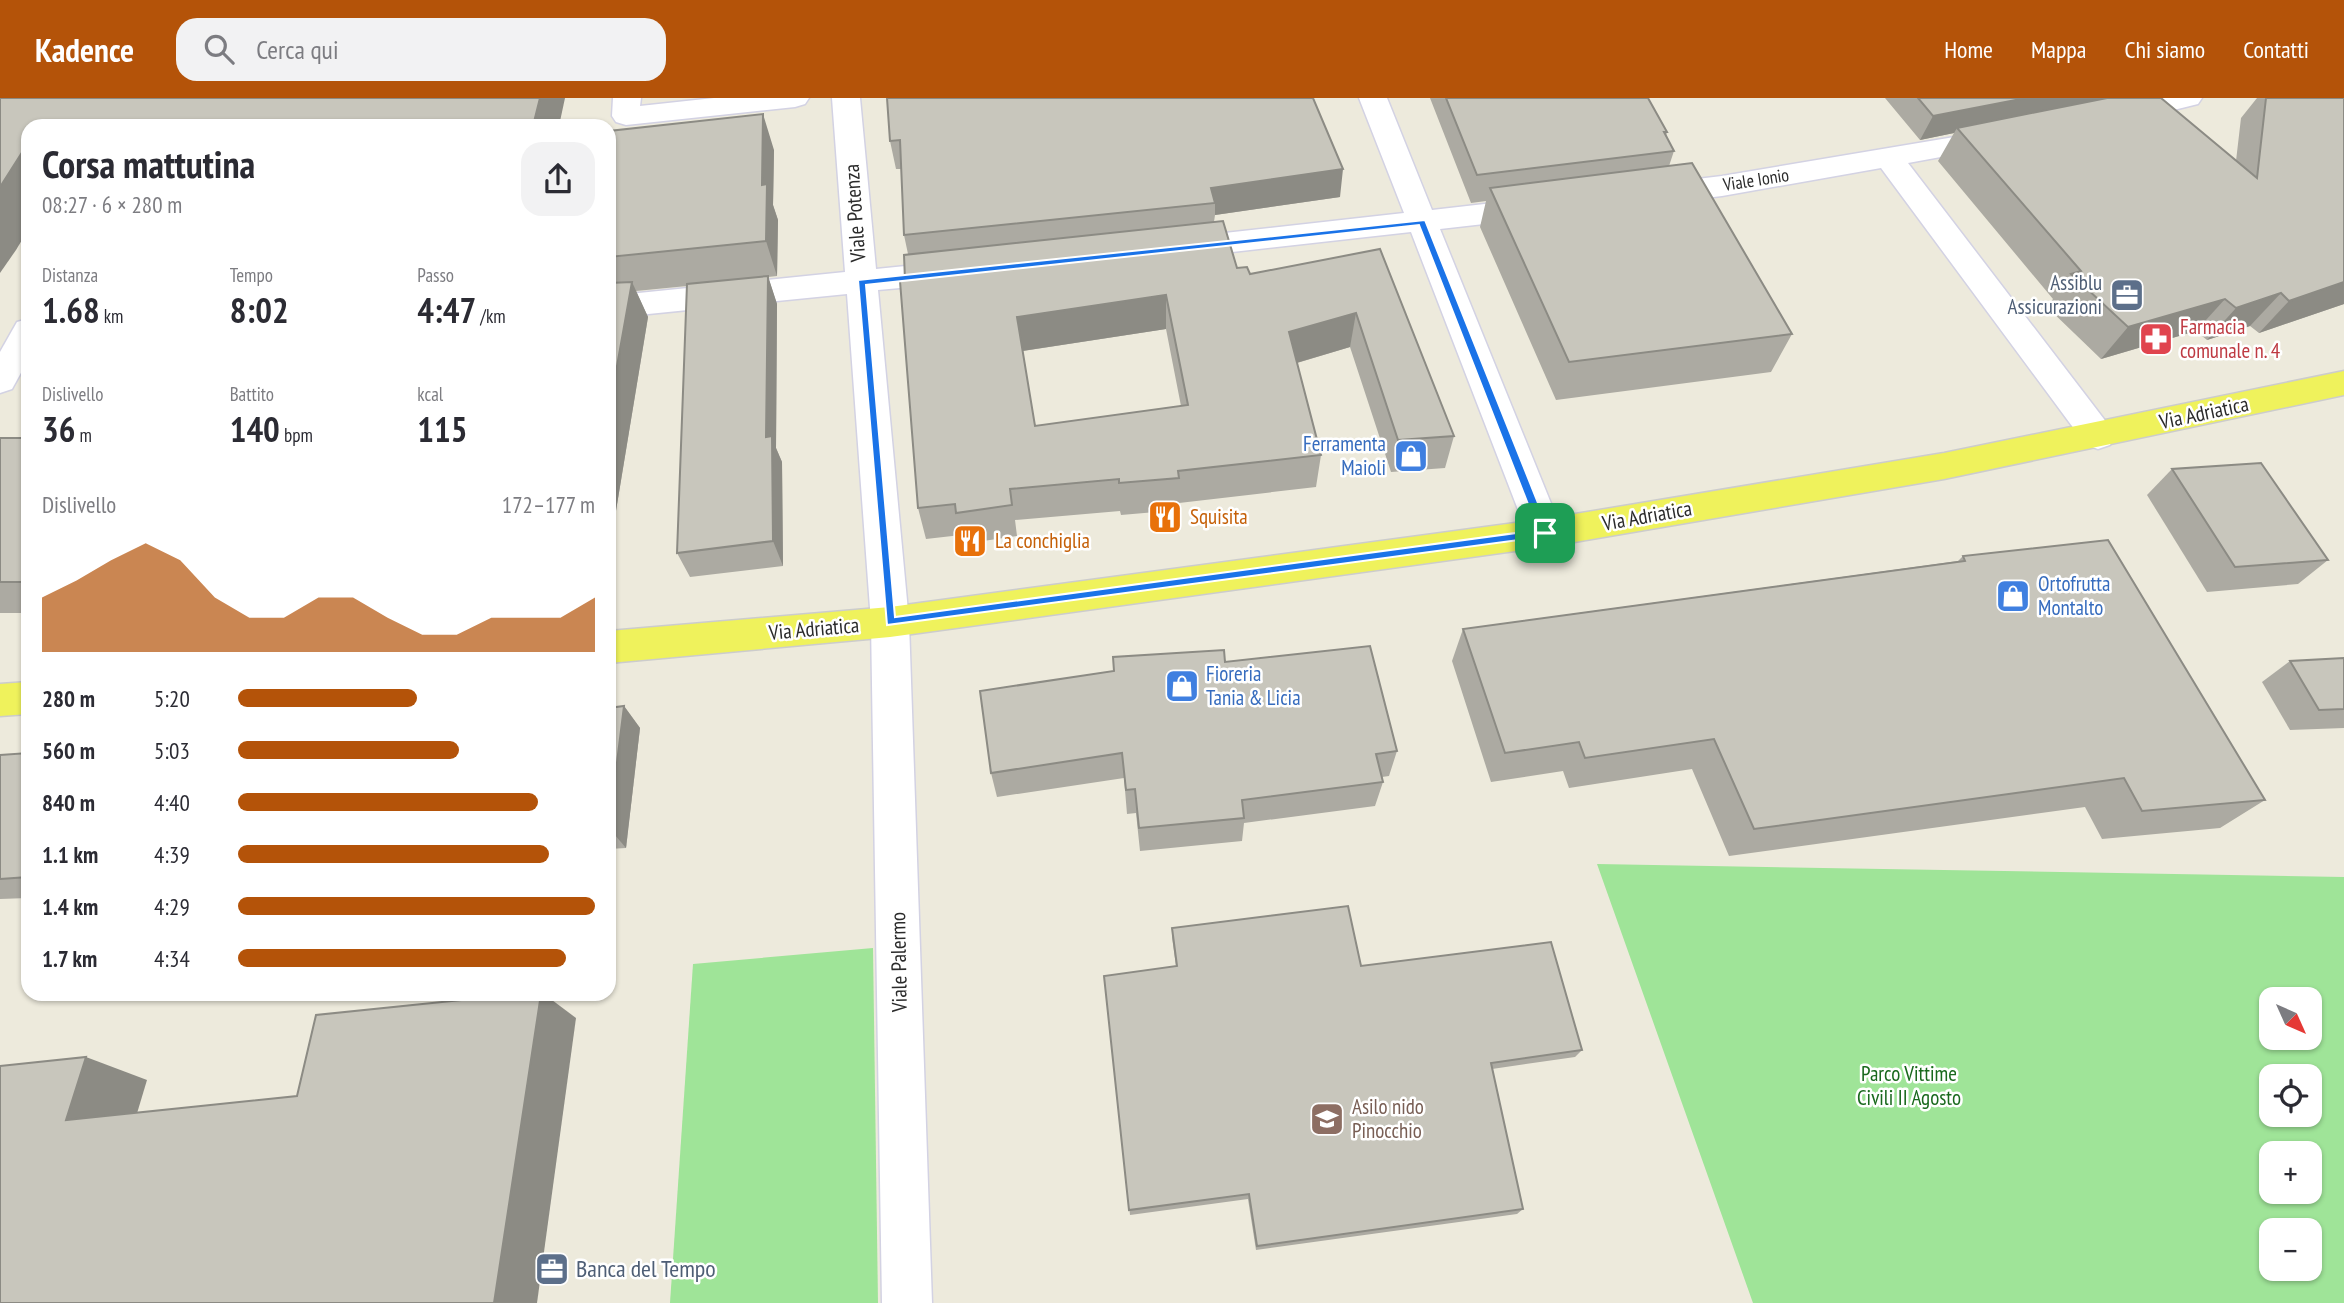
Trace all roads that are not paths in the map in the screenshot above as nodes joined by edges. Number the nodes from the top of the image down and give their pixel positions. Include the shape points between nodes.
1 (795, 98) edge
2 (846, 98) edge
3 (1373, 98) edge
4 (2188, 98) edge
5 (627, 107) edge
6 (2088, 122) edge
7 (2023, 135) edge
8 (1889, 158) junction
9 (1627, 198) edge
10 (1558, 206) edge
11 (1422, 222) junction
12 (1148, 251) edge
13 (984, 269) edge
14 (861, 282) junction
15 (616, 306) edge
16 (21, 343) edge
17 (0, 381) edge
18 (2344, 383) edge
19 (2098, 436) junction
20 (1545, 533) junction
21 (890, 622) junction
22 (616, 646) edge
23 (21, 698) edge
24 (0, 700) edge
25 (907, 1303) edge

1 - 5 street
2 - 14 street, Viale Potenza
3 - 11 street
4 - 6 street
7 - 8 street, Viale Ionio
8 - 9 street, Viale Ionio
8 - 19 street
10 - 11 street
11 - 12 street
11 - 20 street
13 - 14 street
14 - 15 street
14 - 21 street, Viale Potenza
16 - 17 street
18 - 19 main road, Via Adriatica
19 - 20 main road, Via Adriatica
20 - 21 main road, Via Adriatica
21 - 22 main road, Via Adriatica
21 - 25 street, Viale Palermo
23 - 24 main road

